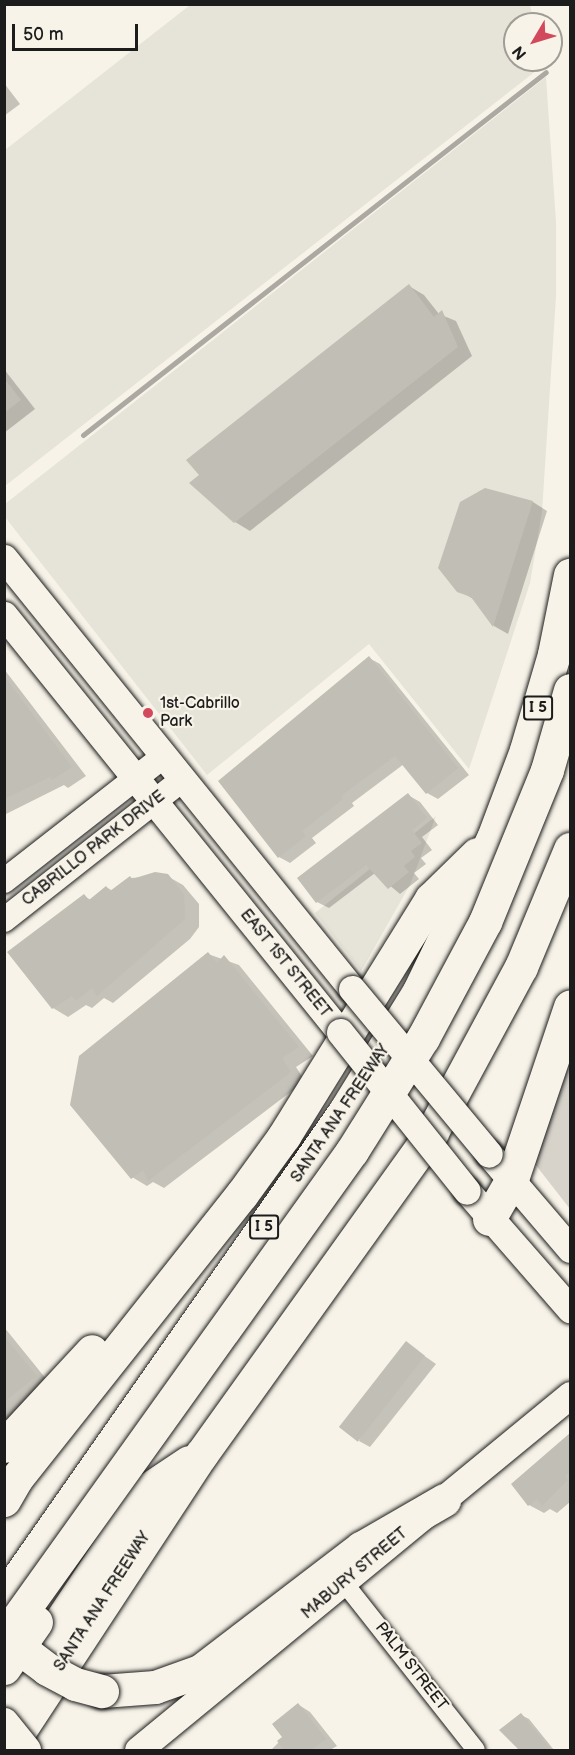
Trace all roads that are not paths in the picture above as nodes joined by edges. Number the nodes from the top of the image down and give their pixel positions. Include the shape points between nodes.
1 (4, 558) edge
2 (570, 575) edge
3 (4, 615) edge
4 (570, 690) edge
5 (570, 742) edge
6 (164, 756) junction
7 (136, 778) junction
8 (183, 779) junction
9 (154, 801) junction
10 (493, 838) junction
11 (570, 849) edge
12 (4, 881) edge
13 (4, 920) edge
14 (570, 1007) edge
15 (512, 1179) junction
16 (489, 1219) junction
17 (570, 1249) edge
18 (570, 1309) edge
19 (145, 1315) junction
20 (570, 1395) edge
21 (4, 1446) edge
22 (201, 1455) junction
23 (4, 1500) edge
24 (444, 1500) junction
25 (345, 1584) junction
26 (4, 1598) edge
27 (4, 1622) edge
28 (4, 1637) edge
29 (4, 1668) edge
30 (4, 1706) edge
31 (4, 1723) edge
32 (7, 1750) edge
33 (26, 1750) edge
34 (138, 1750) edge
35 (477, 1750) edge

1 - 6 main road
2 - 10 highway, SANTA ANA FREEWAY / I 5 via 544,690
3 - 7 main road, EAST 1ST STREET
4 - 28 highway, bridge via 547,770 485,922 423,1038 352,1150
5 - 29 highway, bridge via 561,775 496,927 437,1047 361,1162
6 - 7 street, CABRILLO PARK DRIVE
6 - 8 main road
7 - 9 main road, EAST 1ST STREET
7 - 12 street, CABRILLO PARK DRIVE
8 - 9 street, CABRILLO PARK DRIVE
8 - 15 main road, bridge
9 - 13 street, CABRILLO PARK DRIVE
9 - 16 main road, EAST 1ST STREET, bridge
10 - 19 highway via 431,899 284,1136
10 - 26 highway, SANTA ANA FREEWAY / I 5 via 419,991 385,1051
11 - 22 highway, SANTA ANA FREEWAY via 521,967 453,1099 401,1178
14 - 15 highway
15 - 16 highway
15 - 17 main road
16 - 18 main road, EAST 1ST STREET
19 - 21 highway via 98,1344
19 - 23 highway
20 - 24 main road, MABURY STREET
22 - 30 highway, SANTA ANA FREEWAY via 147,1490
22 - 32 highway, SANTA ANA FREEWAY
24 - 25 main road, MABURY STREET
24 - 27 highway, bridge via 361,1548 200,1671 155,1687 102,1691 75,1684 22,1650
25 - 34 main road, MABURY STREET
25 - 35 street, PALM STREET
31 - 33 main road, bridge

